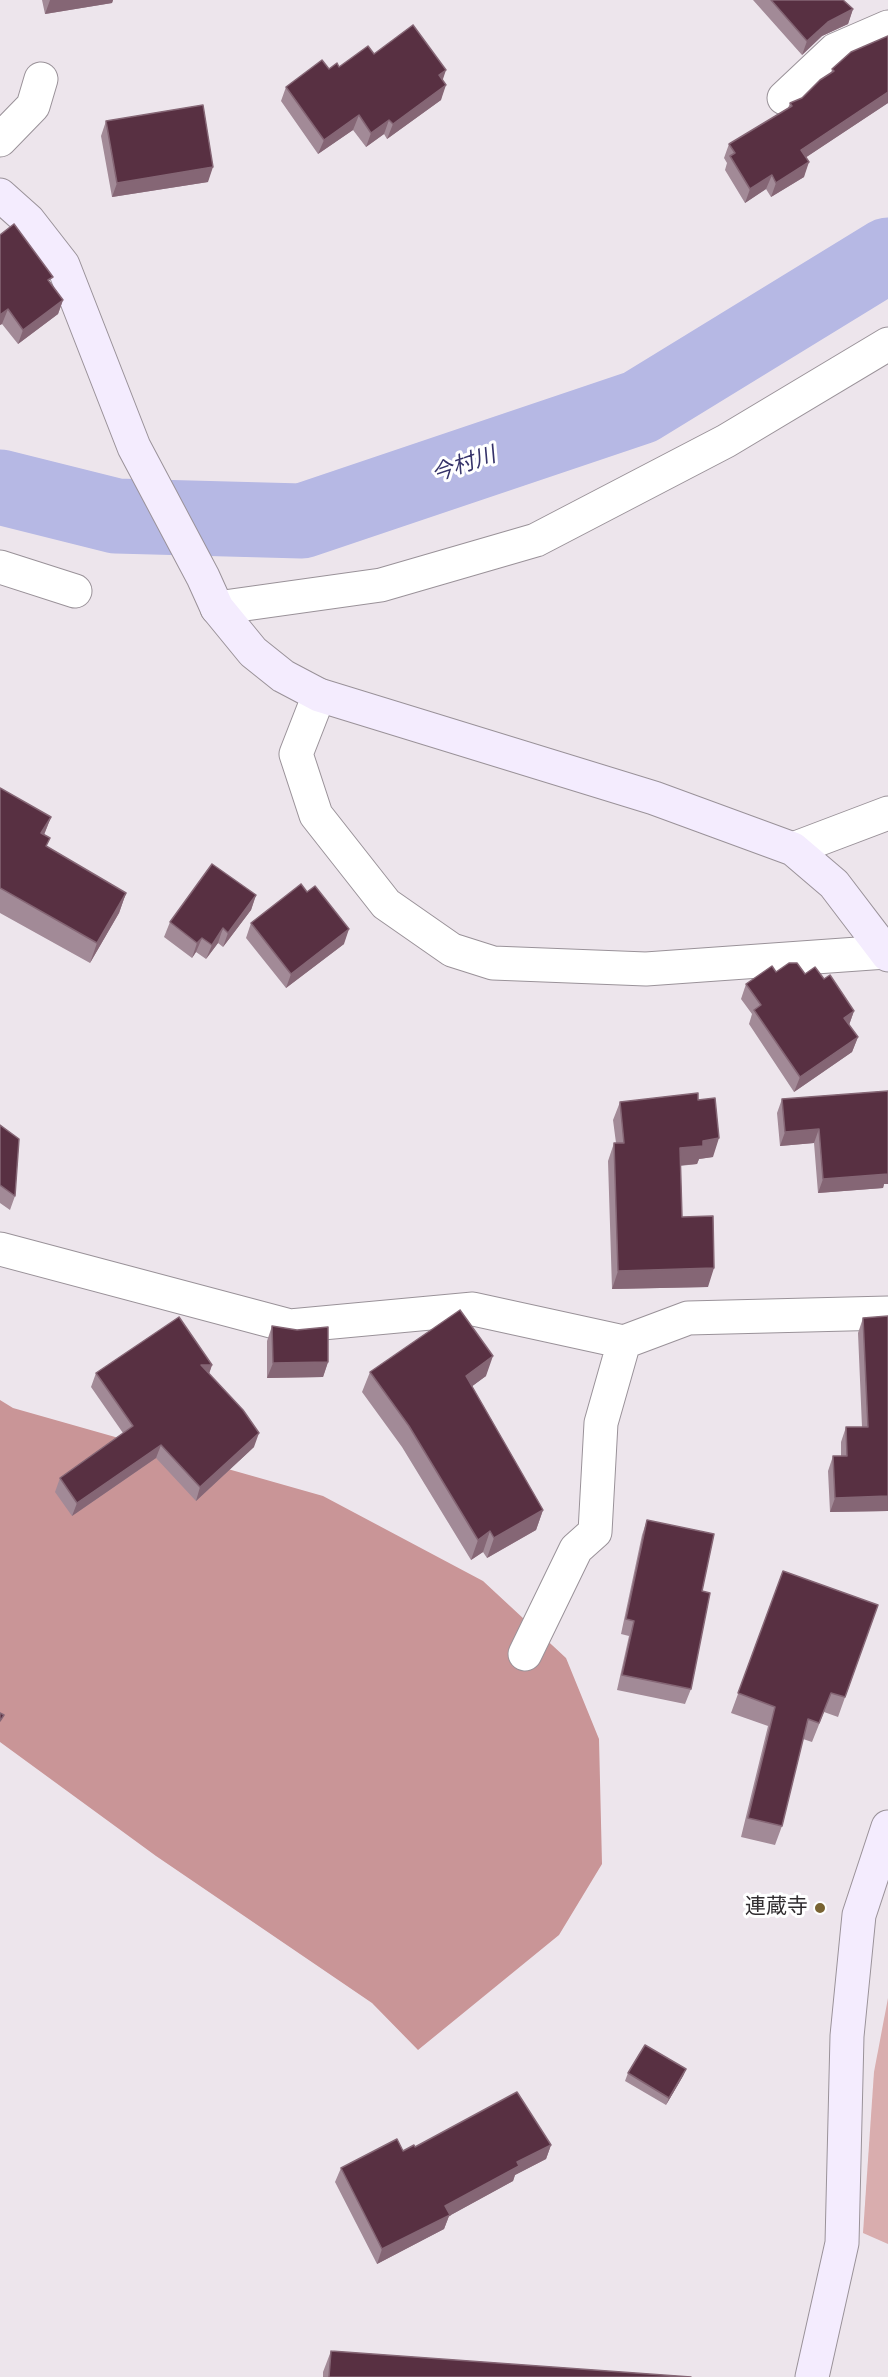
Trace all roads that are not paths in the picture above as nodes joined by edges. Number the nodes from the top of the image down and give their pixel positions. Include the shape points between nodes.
1 (888, 27) edge
2 (41, 79) dead end
3 (784, 98) dead end
4 (0, 140) edge
5 (0, 195) edge
6 (888, 344) edge
7 (0, 567) edge
8 (75, 591) dead end
9 (217, 608) junction
10 (319, 695) junction
11 (888, 813) edge
12 (793, 849) junction
13 (887, 954) edge
14 (0, 1249) edge
15 (888, 1313) edge
16 (624, 1342) junction
17 (525, 1654) dead end
18 (888, 1827) edge
19 (812, 2377) edge

1 - 3 street via 835,50
2 - 4 street via 33,106
5 - 9 street via 28,220 63,266 134,447
6 - 9 street via 726,441 536,540 381,585
7 - 8 street
9 - 10 street via 253,652 283,676
10 - 12 street via 654,798
10 - 13 street via 296,754 316,815 386,904 452,950 493,963 646,969
11 - 12 street
12 - 13 street via 834,884
14 - 16 street via 290,1326 473,1309
15 - 16 street via 688,1318
16 - 17 street via 601,1423 595,1532 576,1549
18 - 19 street via 859,1915 847,2036 842,2243

